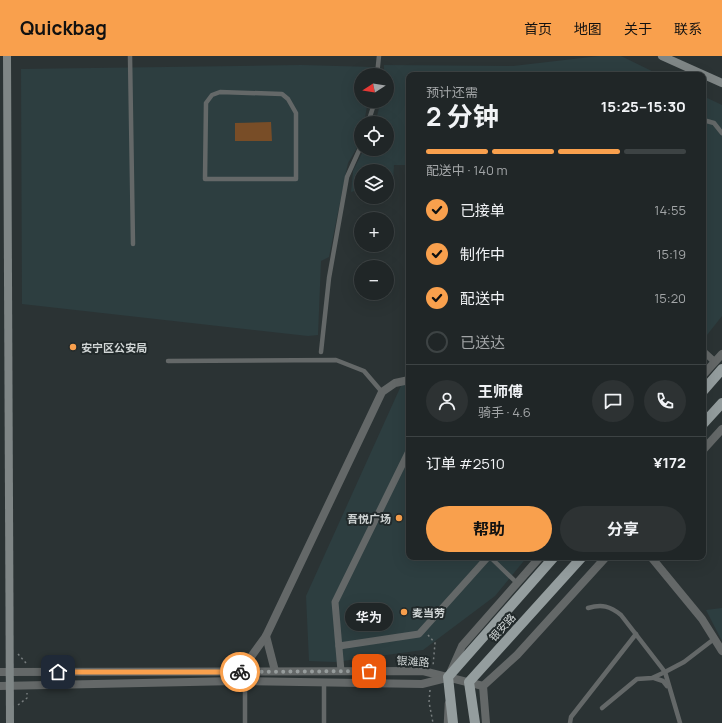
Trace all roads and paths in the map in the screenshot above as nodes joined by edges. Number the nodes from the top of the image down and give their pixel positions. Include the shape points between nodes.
1 (7, 56) edge
2 (130, 56) edge
3 (379, 56) edge
4 (662, 56) edge
5 (378, 68) edge
6 (698, 72) edge
7 (706, 76) edge
8 (722, 83) edge
9 (282, 94) joint
10 (706, 121) edge
11 (722, 133) edge
12 (356, 156) edge
13 (133, 244) dead end
14 (321, 352) dead end
15 (706, 354) edge
16 (722, 354) edge
17 (168, 361) dead end
18 (718, 366) edge
19 (706, 373) edge
20 (406, 381) edge
21 (706, 386) edge
22 (382, 392) junction
23 (722, 403) edge
24 (706, 421) edge
25 (722, 429) edge
26 (706, 447) edge
27 (406, 457) edge
28 (486, 560) edge
29 (492, 560) edge
30 (537, 560) edge
31 (551, 560) edge
32 (579, 560) edge
33 (603, 560) edge
34 (653, 560) edge
35 (517, 583) junction
36 (588, 608) dead end
37 (636, 634) junction
38 (266, 636) junction
39 (714, 639) junction
40 (339, 646) junction
41 (722, 651) edge
42 (275, 671) junction
43 (342, 671) junction
44 (0, 672) edge
45 (10, 672) junction
46 (240, 672) junction
47 (665, 672) junction
48 (448, 677) junction
49 (652, 678) junction
50 (246, 681) junction
51 (324, 682) junction
52 (469, 682) junction
53 (0, 686) edge
54 (10, 686) junction
55 (483, 686) junction
56 (669, 690) junction
57 (602, 708) dead end
58 (10, 723) edge
59 (245, 723) edge
60 (324, 723) edge
61 (446, 723) edge
62 (453, 723) edge
63 (475, 723) edge
64 (486, 723) edge
65 (570, 723) edge
66 (680, 723) edge

1 - 45 main road
2 - 13 lane
3 - 5 lane
4 - 6 main road
7 - 8 main road
9 - 9 lane via 220,92 208,98 205,179 296,179 296,113
10 - 11 lane via 714,123
12 - 14 lane via 347,177 329,278
15 - 18 street
16 - 18 street
17 - 22 lane via 336,360 364,371
18 - 19 street
18 - 21 main road
20 - 22 street via 395,383
22 - 38 street
23 - 24 main road
25 - 26 street
27 - 40 street via 335,602
28 - 40 street via 419,634
29 - 35 lane
30 - 35 street
31 - 48 main road, 银安路
32 - 52 main road, 银安路
33 - 55 street via 517,655
34 - 39 street via 702,619
35 - 48 street via 462,646
36 - 37 lane via 597,605 614,609
37 - 47 lane
37 - 65 lane via 571,717
38 - 42 street
38 - 46 street
39 - 41 street
39 - 47 lane via 684,662
40 - 43 street
42 - 43 street, 银滩路
42 - 46 street, 银滩路
43 - 48 street, 银滩路 via 423,671
44 - 45 street, 银滩路
45 - 46 street, 银滩路
45 - 54 main road
47 - 49 lane
47 - 56 lane
48 - 51 street, 银滩路 via 422,684
48 - 52 street
48 - 61 lane
48 - 62 main road
49 - 56 lane via 662,681
49 - 57 lane via 637,679
50 - 51 street, 银滩路
50 - 54 street, 银滩路
50 - 59 lane
51 - 60 lane
52 - 55 street
52 - 63 main road
53 - 54 street, 银滩路
54 - 58 main road
55 - 64 street
56 - 66 lane

